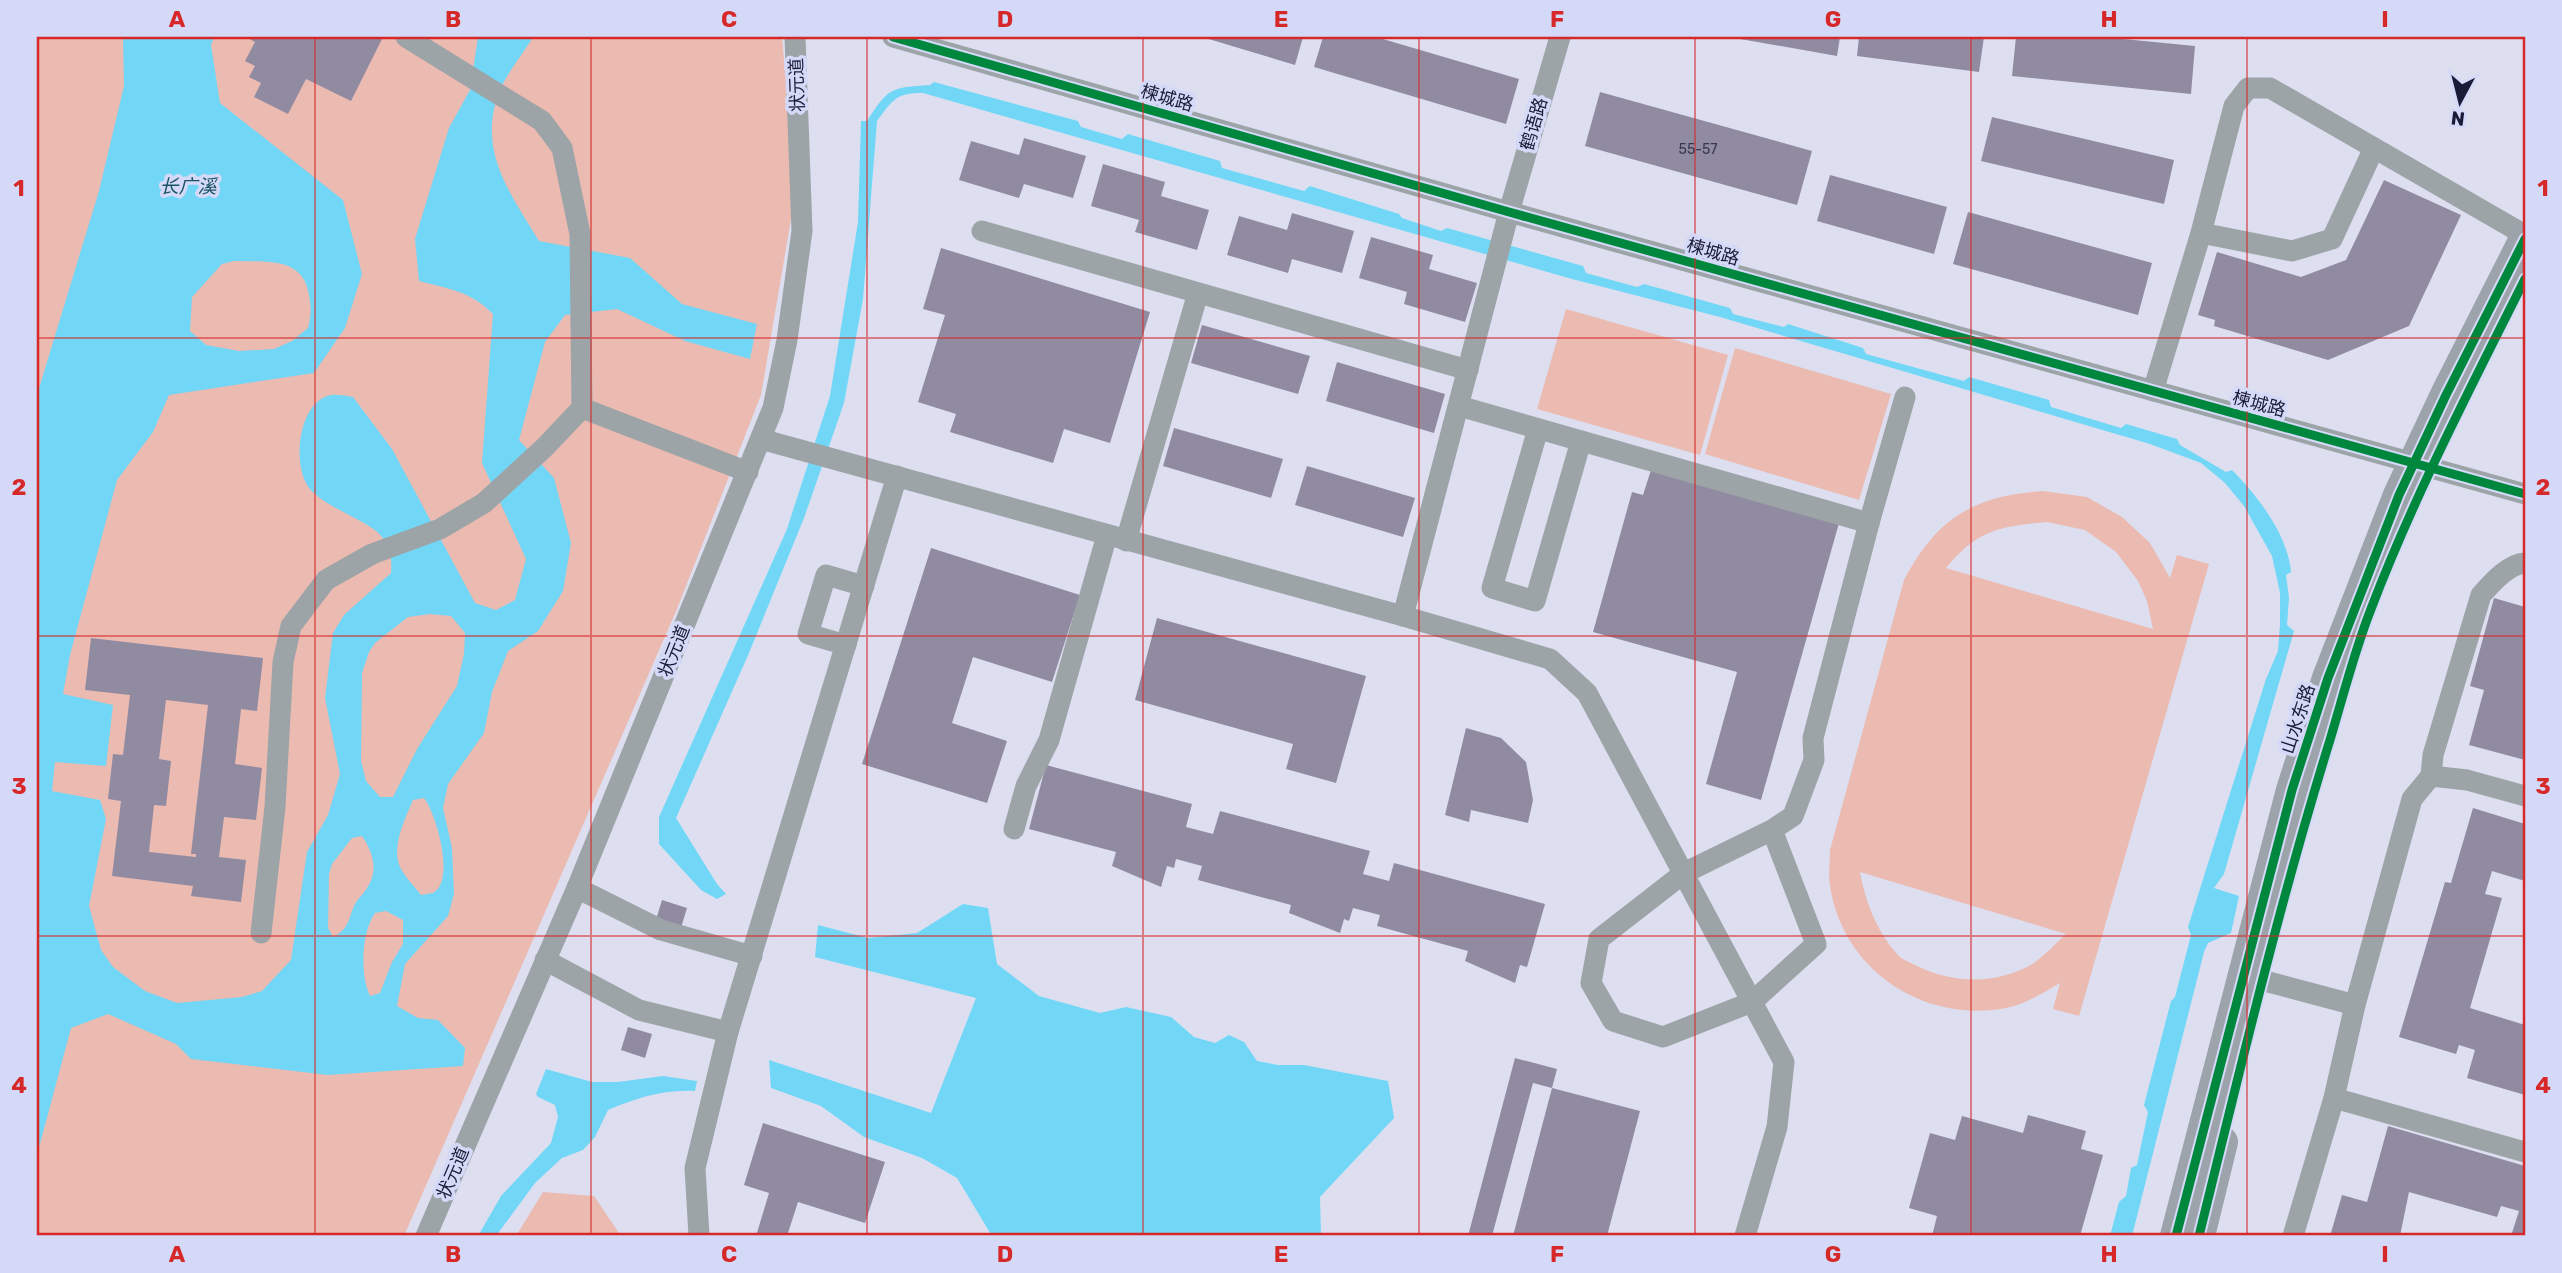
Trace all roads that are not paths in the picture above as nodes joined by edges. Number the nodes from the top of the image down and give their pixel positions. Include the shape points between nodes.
1 (406, 37) edge
2 (795, 37) edge
3 (893, 37) edge
4 (1560, 37) edge
5 (2374, 148) junction
6 (1509, 212) junction
7 (982, 231) dead end
8 (2201, 233) junction
9 (2525, 237) edge
10 (2525, 279) edge
11 (1198, 293) junction
12 (1468, 370) junction
13 (2153, 391) junction
14 (1905, 397) dead end
15 (1459, 406) junction
16 (582, 408) junction
17 (1538, 429) junction
18 (761, 439) junction
19 (1581, 441) junction
20 (2423, 465) junction
21 (748, 472) junction
22 (897, 476) junction
23 (2525, 494) edge
24 (1869, 523) junction
25 (1117, 538) junction
26 (2525, 563) edge
27 (864, 586) junction
28 (1403, 616) junction
29 (846, 645) junction
30 (2431, 776) junction
31 (2525, 796) edge
32 (1014, 829) dead end
33 (1772, 830) junction
34 (1684, 873) junction
35 (577, 888) junction
36 (261, 933) dead end
37 (752, 956) junction
38 (545, 960) junction
39 (2252, 977) junction
40 (1752, 1002) junction
41 (2355, 1005) junction
42 (727, 1032) junction
43 (2334, 1098) junction
44 (2525, 1153) edge
45 (426, 1236) edge
46 (699, 1236) edge
47 (1745, 1236) edge
48 (2176, 1236) edge
49 (2199, 1236) edge
50 (2293, 1236) edge

1 - 16 street via 542,121 562,148 580,234
2 - 18 street, 状元道 via 802,231 787,340 773,408
3 - 6 street, 楝城路
4 - 6 street, 鹤语路
5 - 8 street via 2332,239 2292,251
5 - 8 street via 2270,88 2248,88 2234,106
5 - 9 street
6 - 12 street, 鹤语路
6 - 13 street, 楝城路
7 - 11 street
8 - 13 street
9 - 20 highway, 山水东路 via 2446,395
10 - 20 highway, 山水东路
11 - 12 street
11 - 25 street
12 - 15 street, 鹤语路
13 - 20 street, 楝城路
14 - 24 street
15 - 17 street
15 - 28 street, 鹤语路
16 - 21 street
16 - 36 street via 484,503 440,529 372,554 326,580 291,626
17 - 19 street
17 - 19 street via 1492,588 1535,601
18 - 21 street, 状元道
18 - 22 street
19 - 24 street
20 - 23 street, 楝城路
20 - 39 highway, 山水东路 via 2369,612
21 - 35 street, 状元道
22 - 25 street
22 - 27 street
24 - 33 street via 1813,738 1814,760 1793,816
25 - 28 street
25 - 32 street
26 - 30 street via 2498,578 2481,595 2433,755
27 - 29 street
27 - 29 street via 826,575 808,634
28 - 34 street via 1550,659 1587,693
29 - 37 street
30 - 31 street via 2467,780
30 - 41 street via 2412,799
33 - 34 street
33 - 40 street via 1816,944
34 - 40 street
34 - 40 street via 1599,939 1591,983 1613,1021 1663,1037
35 - 37 street via 661,930
35 - 38 street, 状元道
37 - 42 street
38 - 42 street via 639,1010
38 - 45 street, 状元道
39 - 41 street
39 - 48 highway, 山水东路
39 - 49 highway, 山水东路
40 - 47 street via 1784,1062 1777,1127
41 - 43 street
42 - 46 street via 695,1168
43 - 44 street
43 - 50 street

